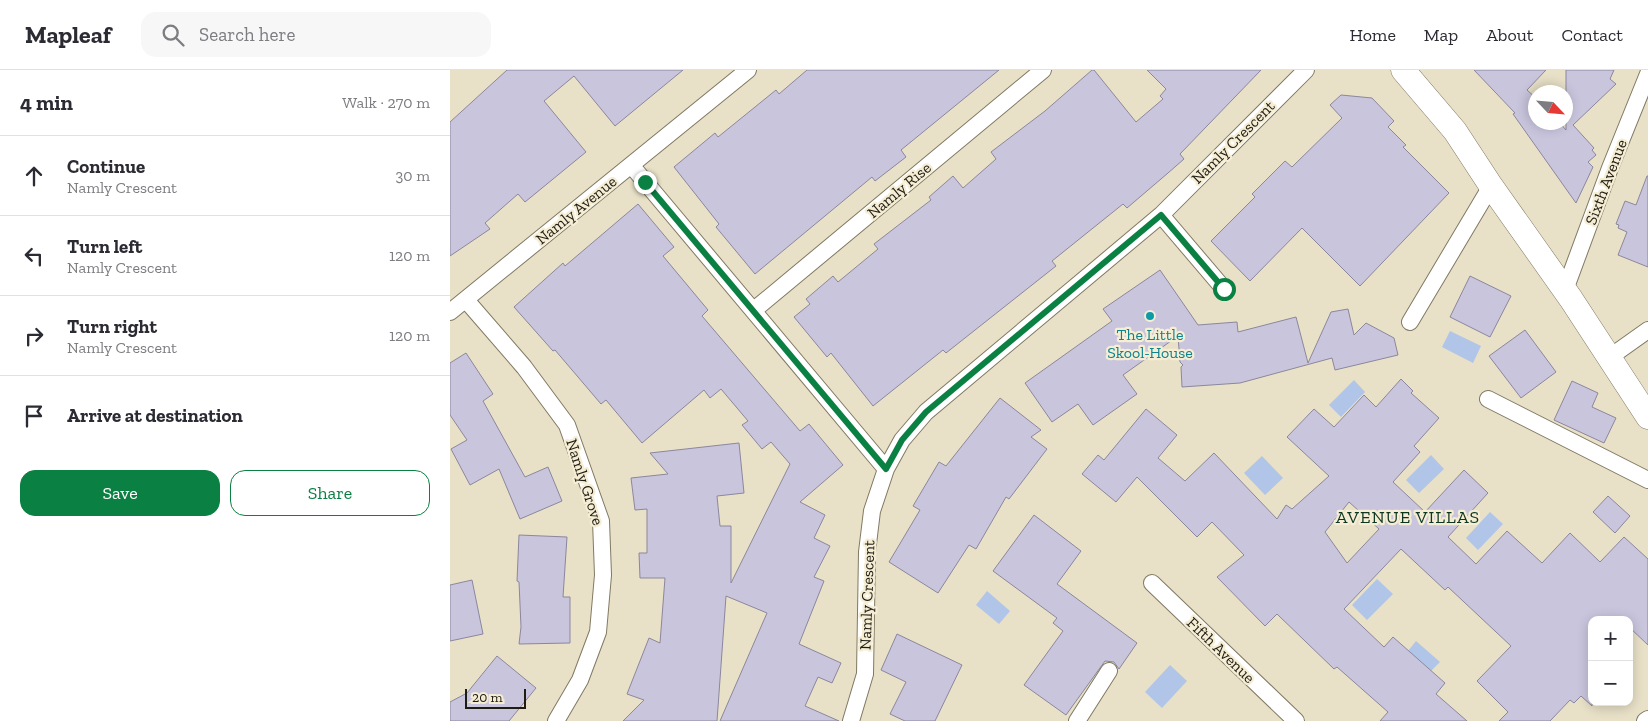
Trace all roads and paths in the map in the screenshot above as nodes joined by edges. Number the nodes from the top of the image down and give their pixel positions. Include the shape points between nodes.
1 (748, 70) edge
2 (1043, 70) edge
3 (1306, 70) edge
4 (1403, 70) edge
5 (1648, 74) edge
6 (631, 165) junction
7 (1491, 186) junction
8 (1161, 215) junction
9 (1224, 289) dead end
10 (1565, 290) junction
11 (466, 300) junction
12 (754, 310) junction
13 (450, 312) edge
14 (1410, 322) dead end
15 (1648, 330) edge
16 (1610, 358) junction
17 (1488, 399) dead end
18 (1648, 418) edge
19 (886, 469) junction
20 (1648, 480) edge
21 (1152, 583) dead end
22 (1109, 671) dead end
23 (1291, 719) edge
24 (1648, 719) edge
25 (556, 721) edge
26 (851, 721) edge
27 (1077, 721) edge
28 (1645, 721) edge

1 - 6 street, Namly Avenue
2 - 12 street, Namly Rise
3 - 8 street, Namly Crescent
4 - 7 main road via 1455,131
5 - 10 street, Sixth Avenue
6 - 11 street, Namly Avenue
6 - 12 street
7 - 10 main road
7 - 14 street
8 - 9 street
8 - 19 street, Namly Crescent via 926,412 902,440
10 - 16 main road
11 - 13 street, Namly Avenue
11 - 25 street, Namly Grove via 524,367 567,425 601,521 603,575 598,632 580,680
12 - 19 street
15 - 16 street
16 - 18 main road
17 - 20 street
19 - 26 street, Namly Crescent via 872,510 867,552 865,674
21 - 23 street, Fifth Avenue
22 - 27 street
24 - 28 street

